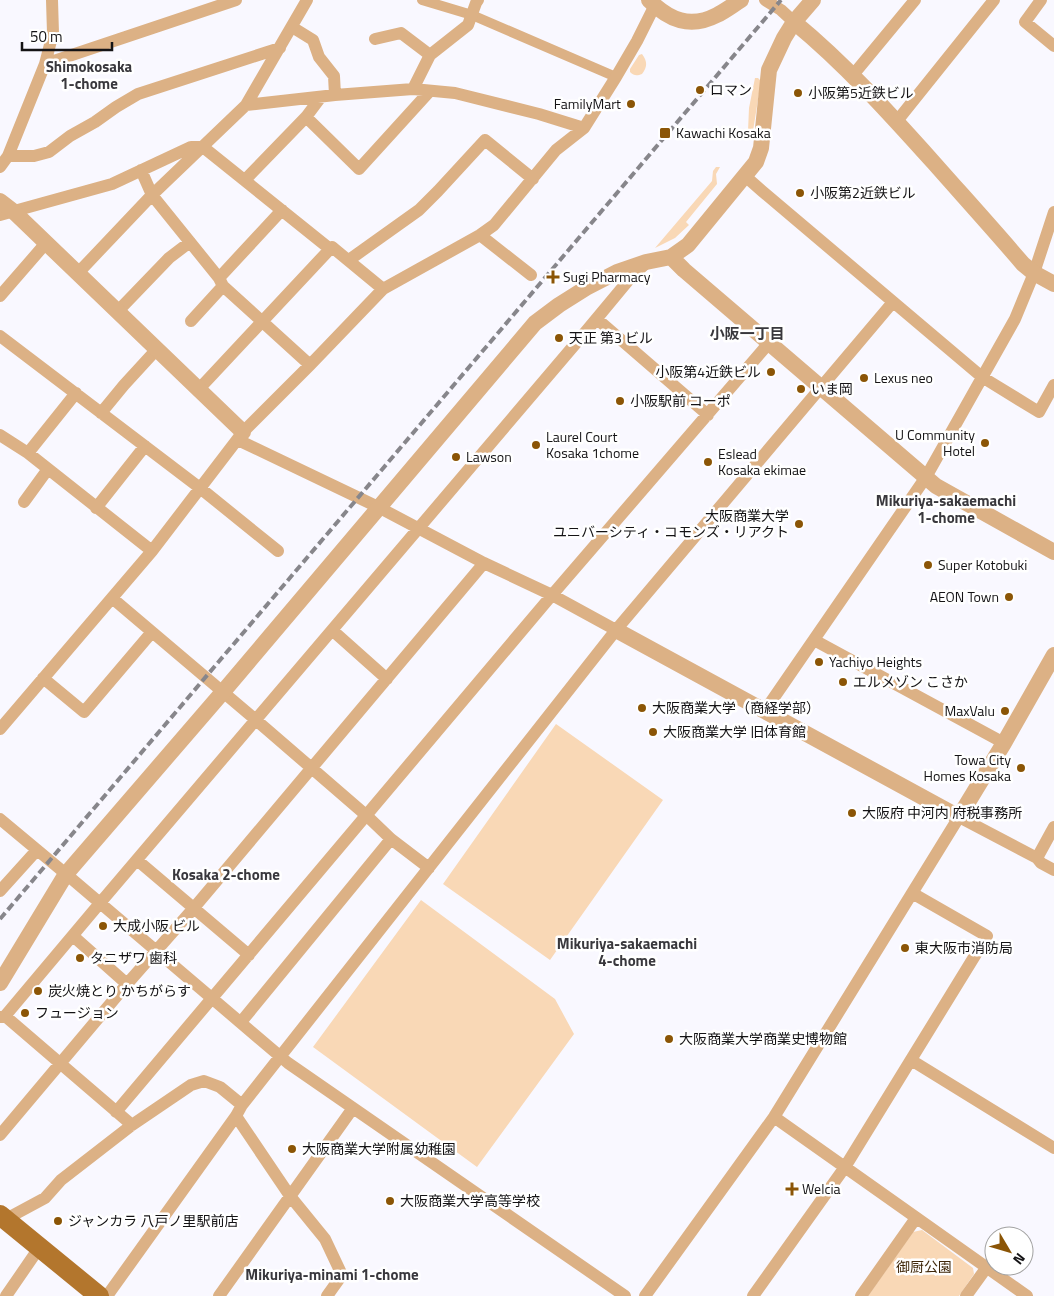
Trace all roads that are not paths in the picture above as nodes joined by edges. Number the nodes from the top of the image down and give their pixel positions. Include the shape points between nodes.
1 (52, 0) edge
2 (236, 0) edge
3 (307, 0) edge
4 (422, 0) edge
5 (478, 0) edge
6 (741, 0) edge
7 (765, 0) edge
8 (813, 0) edge
9 (915, 0) edge
10 (994, 0) edge
11 (1041, 0) edge
12 (652, 3) edge
13 (472, 15) junction
14 (794, 22) junction
15 (292, 27) junction
16 (375, 39) dead end
17 (1054, 46) edge
18 (280, 48) junction
19 (430, 55) junction
20 (45, 64) junction
21 (853, 75) junction
22 (616, 77) junction
23 (412, 89) junction
24 (429, 92) junction
25 (335, 95) junction
26 (320, 97) junction
27 (246, 105) junction
28 (306, 117) junction
29 (897, 121) junction
30 (584, 128) junction
31 (203, 146) junction
32 (4, 162) edge
33 (141, 170) junction
34 (745, 176) junction
35 (532, 179) junction
36 (245, 180) junction
37 (152, 195) junction
38 (0, 201) edge
39 (282, 210) junction
40 (1054, 212) edge
41 (7, 213) edge
42 (480, 235) junction
43 (190, 242) junction
44 (46, 243) junction
45 (330, 249) junction
46 (671, 258) junction
47 (349, 260) junction
48 (646, 262) junction
49 (1034, 272) junction
50 (78, 273) junction
51 (531, 274) dead end
52 (221, 282) junction
53 (1054, 284) edge
54 (383, 288) junction
55 (0, 296) edge
56 (893, 302) junction
57 (118, 311) junction
58 (597, 319) junction
59 (192, 321) dead end
60 (263, 322) junction
61 (0, 336) edge
62 (769, 343) junction
63 (157, 349) junction
64 (310, 365) junction
65 (982, 377) junction
66 (1054, 385) edge
67 (820, 387) junction
68 (199, 390) junction
69 (76, 393) junction
70 (100, 413) junction
71 (708, 414) junction
72 (0, 435) edge
73 (241, 436) junction
74 (145, 446) junction
75 (28, 453) junction
76 (48, 469) junction
77 (926, 477) junction
78 (200, 488) junction
79 (24, 502) dead end
80 (378, 507) junction
81 (96, 508) junction
82 (419, 528) junction
83 (152, 551) junction
84 (278, 551) dead end
85 (1054, 552) edge
86 (484, 563) junction
87 (552, 596) junction
88 (112, 598) junction
89 (332, 630) junction
90 (616, 630) junction
91 (152, 632) junction
92 (814, 640) junction
93 (1054, 655) edge
94 (43, 678) junction
95 (387, 679) junction
96 (222, 693) junction
97 (764, 712) junction
98 (256, 720) junction
99 (0, 729) edge
100 (1004, 743) junction
101 (312, 769) junction
102 (367, 816) junction
103 (959, 816) junction
104 (0, 819) edge
105 (1054, 827) edge
106 (391, 838) junction
107 (37, 850) junction
108 (1036, 858) junction
109 (137, 860) junction
110 (429, 868) junction
111 (1054, 870) edge
112 (66, 874) junction
113 (0, 891) edge
114 (912, 892) junction
115 (100, 903) junction
116 (193, 909) junction
117 (73, 936) junction
118 (156, 950) junction
119 (249, 955) junction
120 (0, 983) edge
121 (127, 984) junction
122 (212, 998) junction
123 (2, 1017) edge
124 (241, 1022) junction
125 (280, 1056) junction
126 (912, 1060) junction
127 (59, 1064) junction
128 (353, 1108) junction
129 (239, 1111) junction
130 (116, 1112) junction
131 (774, 1117) junction
132 (132, 1125) junction
133 (0, 1135) edge
134 (1054, 1148) edge
135 (845, 1167) junction
136 (290, 1196) junction
137 (916, 1218) junction
138 (2, 1219) edge
139 (39, 1248) junction
140 (984, 1265) edge
141 (984, 1271) edge
142 (999, 1276) edge
143 (1025, 1295) edge
144 (6, 1296) edge
145 (99, 1296) edge
146 (108, 1296) edge
147 (219, 1296) edge
148 (328, 1296) edge
149 (625, 1296) edge
150 (645, 1296) edge
151 (753, 1296) edge
152 (861, 1296) edge
153 (966, 1296) edge

1 - 20 street via 52,33
2 - 20 street
3 - 15 street
4 - 13 street
5 - 13 street
6 - 12 street via 717,16 693,23 674,19
7 - 14 street
8 - 14 street
9 - 21 street
10 - 29 street
11 - 17 street via 1025,22
12 - 22 street via 637,40
13 - 19 street via 468,25
13 - 22 street
14 - 21 street
14 - 34 street via 769,70 761,148 756,162
15 - 18 street
15 - 25 street via 313,40 319,57 334,76
16 - 19 street via 401,33
18 - 27 street
18 - 32 street via 138,94 49,152
19 - 23 street
20 - 32 street
21 - 29 street
22 - 30 street
23 - 24 street
23 - 25 street
24 - 28 street via 359,169
24 - 30 street via 455,93
25 - 26 street
26 - 27 street
26 - 28 street
27 - 31 street
28 - 36 street
29 - 49 street via 1023,264
30 - 35 street via 556,150
31 - 33 street via 191,147
31 - 36 street
31 - 37 street
33 - 37 street
33 - 41 street via 112,184
34 - 46 street via 688,245
34 - 56 street
35 - 42 street via 494,225
35 - 47 street via 486,140 419,210
36 - 39 street
37 - 43 street
37 - 50 street
38 - 41 street
39 - 45 street
39 - 52 street
40 - 49 street
41 - 44 street
42 - 51 street
42 - 54 street
43 - 52 street
43 - 57 street via 169,258
44 - 50 street
44 - 55 street
45 - 47 street via 332,247
45 - 60 street
46 - 48 street
46 - 62 street
47 - 54 street
48 - 58 street
48 - 80 street via 586,288 536,323
49 - 53 street
49 - 65 street via 1015,319
50 - 57 street
52 - 59 street
52 - 60 street
54 - 64 street
56 - 65 street
56 - 67 street
57 - 63 street
58 - 71 street
58 - 82 street
60 - 64 street
60 - 68 street
61 - 69 street
62 - 67 street
62 - 71 street
63 - 68 street
63 - 70 street
64 - 73 street
65 - 66 street via 1040,412
65 - 77 street
67 - 77 street
67 - 90 street
68 - 73 street
69 - 70 street
69 - 75 street
70 - 74 street
71 - 87 street
72 - 75 street
73 - 78 street
73 - 80 street
74 - 78 street
74 - 81 street
75 - 76 street
76 - 79 street
76 - 81 street
77 - 85 street via 936,486
77 - 92 street
78 - 83 street
78 - 84 street
80 - 82 street
80 - 96 street
81 - 83 street
82 - 86 street
82 - 89 street
83 - 88 street
86 - 87 street
86 - 95 street
87 - 90 street
87 - 102 street
88 - 91 street
88 - 94 street
89 - 95 street
89 - 98 street
90 - 97 street
90 - 110 street
91 - 94 street via 84,712
91 - 96 street
92 - 97 street
92 - 100 street
93 - 100 street
94 - 99 street
95 - 101 street
96 - 98 street
96 - 112 street
97 - 103 street
98 - 101 street
98 - 109 street
100 - 103 street
101 - 102 street
101 - 116 street
102 - 106 street
102 - 119 street
103 - 108 street
103 - 114 street
104 - 107 street
105 - 108 street
106 - 110 street
106 - 124 street
107 - 112 street
107 - 113 street
108 - 111 street
109 - 115 street
109 - 116 street
110 - 125 street
112 - 115 street
112 - 120 street
114 - 126 street via 987,936
114 - 131 street
115 - 117 street
115 - 118 street
116 - 118 street
116 - 119 street
117 - 121 street
117 - 123 street
118 - 121 street
118 - 122 street
119 - 122 street
121 - 127 street
122 - 124 street
122 - 130 street
123 - 127 street
124 - 125 street
125 - 128 street
125 - 129 street
126 - 134 street
126 - 135 street
127 - 130 street
127 - 133 street
128 - 136 street
128 - 149 street
129 - 132 street via 220,1087 204,1081 191,1084
129 - 136 street
129 - 146 street
130 - 132 street
131 - 135 street
131 - 150 street
132 - 138 street via 60,1180 45,1198
135 - 137 street
135 - 151 street
136 - 147 street
136 - 148 street via 324,1239 342,1276
137 - 140 street
137 - 152 street
138 - 139 main road
139 - 144 street
139 - 145 main road
141 - 153 street
142 - 143 street

